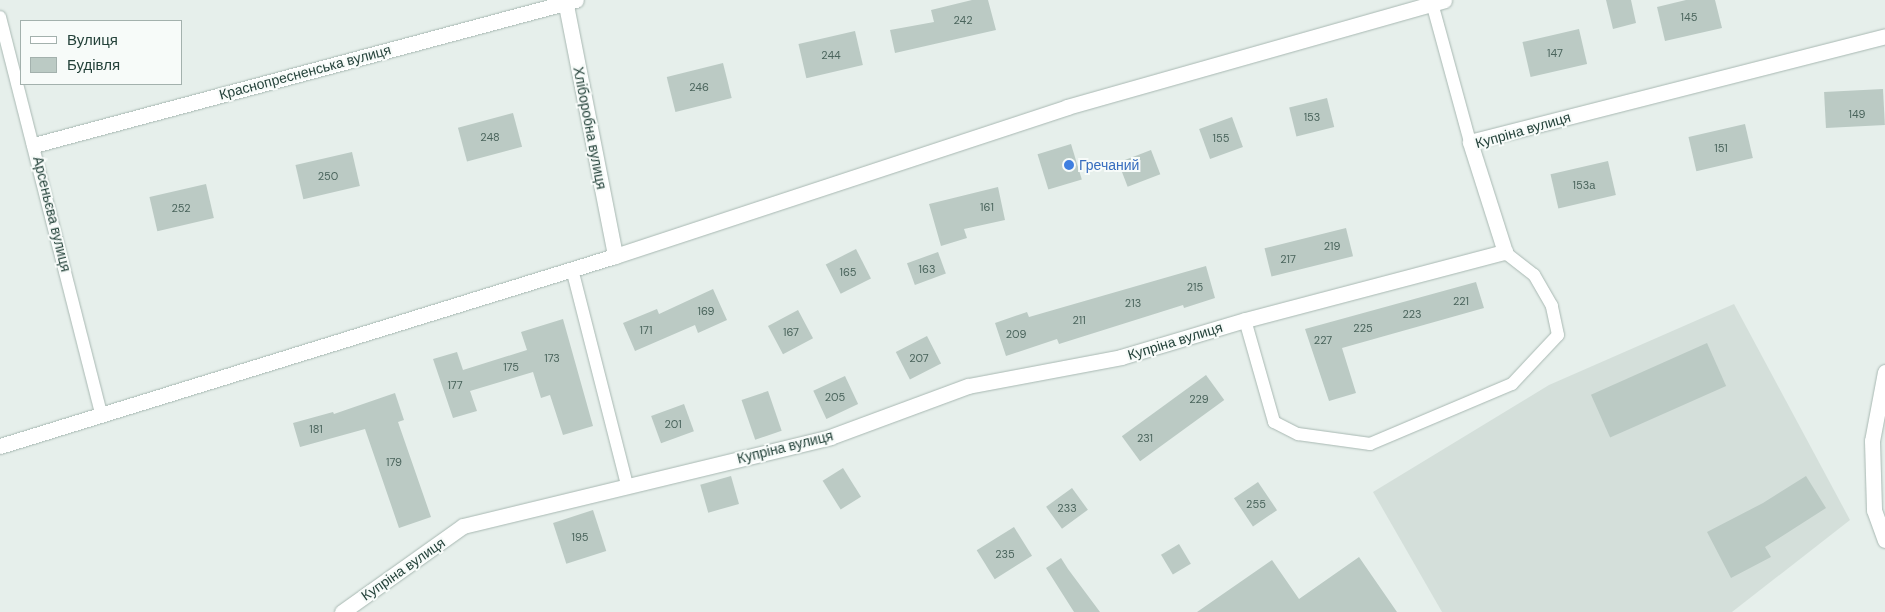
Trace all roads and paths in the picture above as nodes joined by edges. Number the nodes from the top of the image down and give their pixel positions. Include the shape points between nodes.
1 (569, 1) edge
2 (1438, 2) edge
3 (0, 16) edge
4 (1885, 36) edge
5 (1470, 142) junction
6 (34, 145) junction
7 (1504, 252) junction
8 (615, 256) junction
9 (572, 269) junction
10 (1245, 320) junction
11 (1885, 372) edge
12 (101, 413) junction
13 (0, 446) edge
14 (628, 484) junction
15 (1885, 540) edge
16 (342, 612) edge

1 - 6 street, Краснопресненська вулиця
1 - 8 street, Хліборобна вулиця
2 - 5 lane
2 - 8 street via 1068,107
3 - 6 lane, Арсеньєва вулиця
4 - 5 street, Купріна вулиця
5 - 7 street, Купріна вулиця
6 - 12 lane, Арсеньєва вулиця
7 - 10 street, Купріна вулиця
7 - 10 lane via 1534,275 1552,306 1558,335 1512,384 1370,444 1298,434 1274,422
8 - 9 street
9 - 12 street
9 - 14 lane
10 - 14 street, Купріна вулиця via 1122,357 968,386 830,438
11 - 15 street via 1872,440 1874,510
12 - 13 street
14 - 16 street, Купріна вулиця via 463,526

